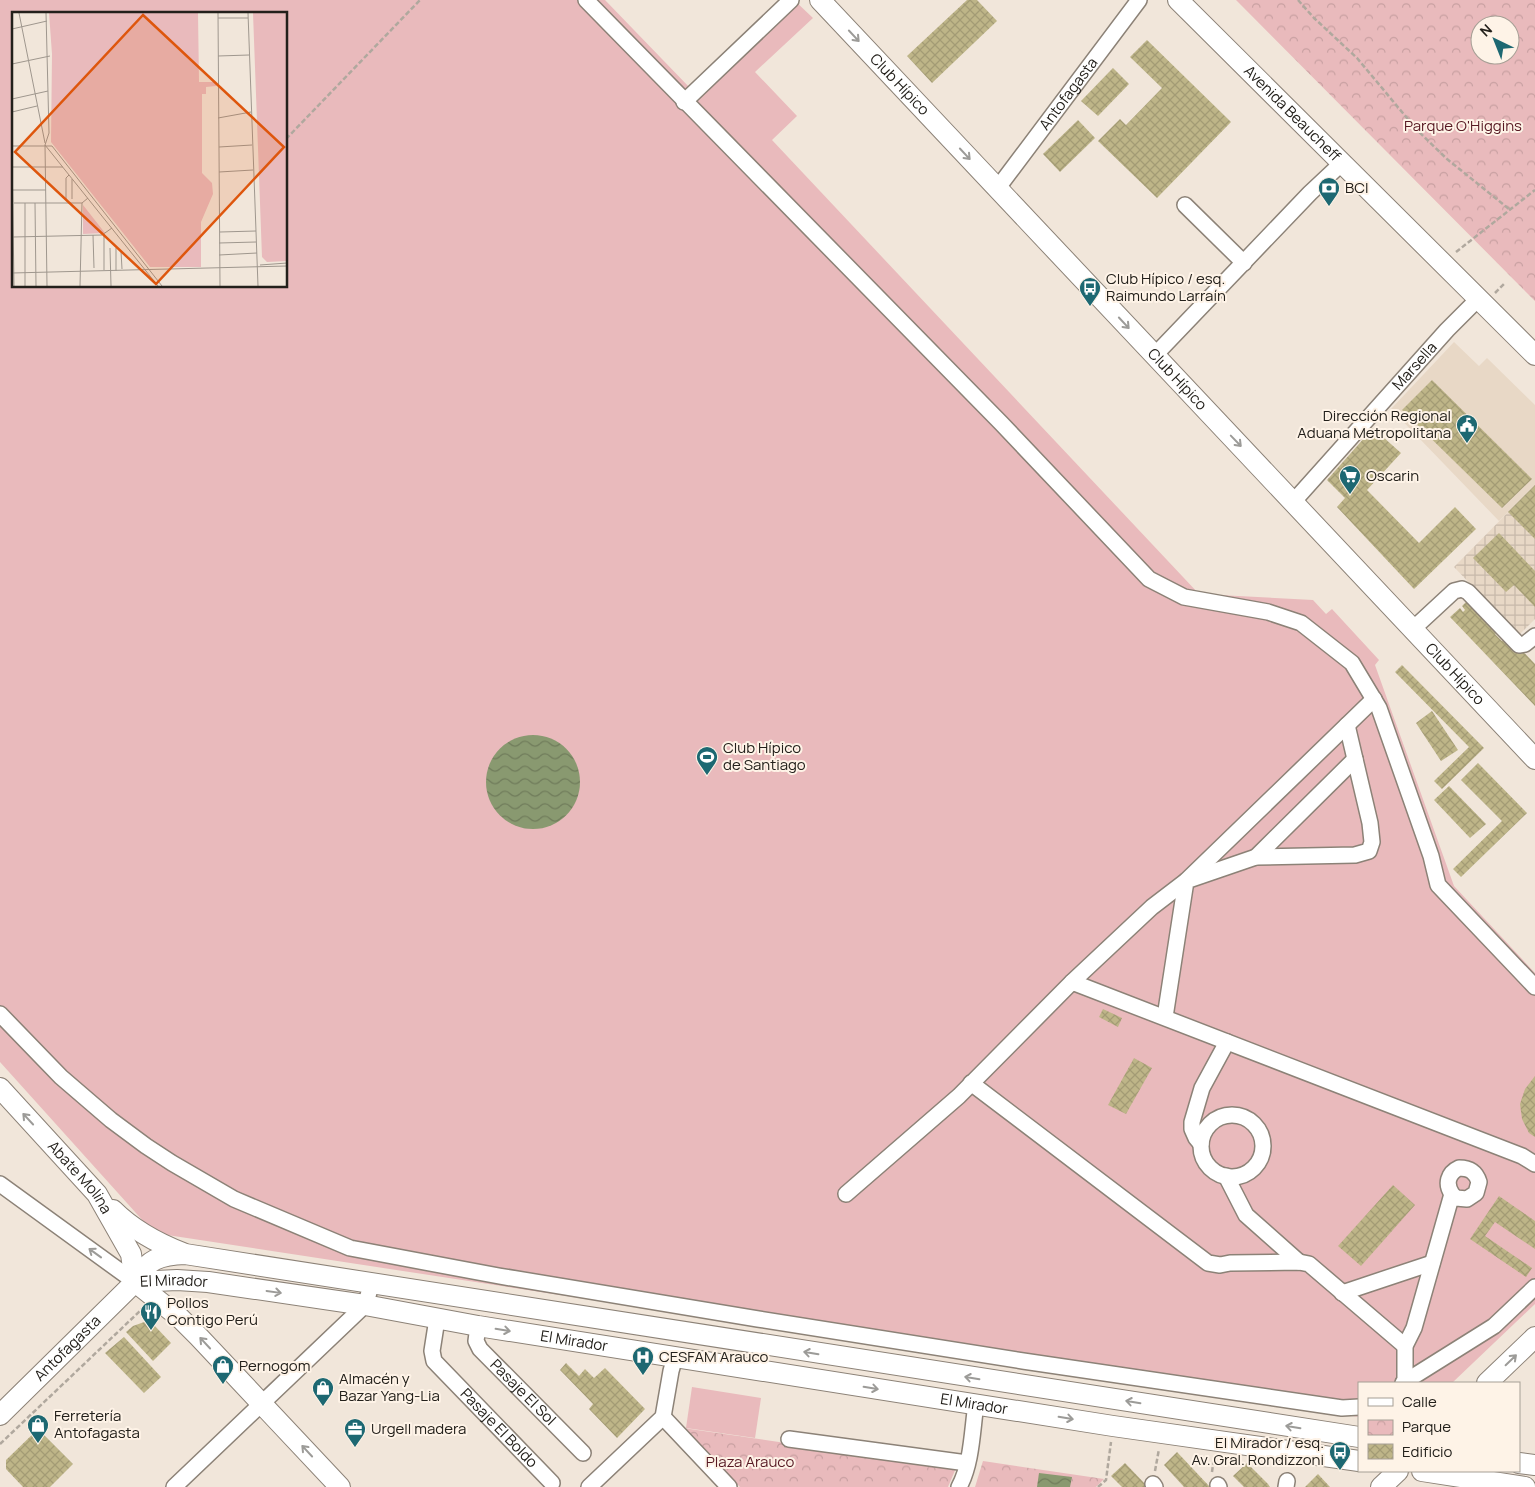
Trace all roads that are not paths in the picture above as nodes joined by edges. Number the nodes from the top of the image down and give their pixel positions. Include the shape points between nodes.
1 (586, 0) edge
2 (791, 0) edge
3 (820, 0) edge
4 (1139, 0) edge
5 (1178, 0) edge
6 (684, 102) junction
7 (1342, 163) junction
8 (998, 189) junction
9 (1185, 205) dead end
10 (1244, 263) junction
11 (1478, 299) junction
12 (1155, 355) junction
13 (1535, 355) edge
14 (1294, 501) junction
15 (1414, 628) junction
16 (1535, 636) edge
17 (1374, 699) junction
18 (1347, 725) junction
19 (1355, 759) junction
20 (1535, 759) edge
21 (1256, 857) junction
22 (1186, 881) junction
23 (1072, 982) junction
24 (1535, 987) edge
25 (0, 1014) edge
26 (1165, 1017) junction
27 (1227, 1042) junction
28 (971, 1083) junction
29 (0, 1088) edge
30 (1202, 1144) junction
31 (1535, 1164) edge
32 (1226, 1176) junction
33 (0, 1184) edge
34 (97, 1194) junction
35 (846, 1194) dead end
36 (1452, 1194) dead end
37 (185, 1254) junction
38 (1299, 1262) junction
39 (1432, 1263) junction
40 (135, 1282) junction
41 (372, 1283) junction
42 (1535, 1287) edge
43 (1342, 1293) junction
44 (365, 1305) junction
45 (437, 1319) junction
46 (478, 1326) junction
47 (1535, 1337) edge
48 (732, 1340) junction
49 (1405, 1346) junction
50 (675, 1357) junction
51 (727, 1365) junction
52 (1404, 1382) edge
53 (1406, 1382) edge
54 (1488, 1382) edge
55 (1045, 1389) junction
56 (262, 1404) junction
57 (976, 1404) junction
58 (1358, 1407) edge
59 (1042, 1414) junction
60 (0, 1415) edge
61 (663, 1417) junction
62 (1358, 1437) edge
63 (789, 1439) dead end
64 (583, 1453) dead end
65 (1358, 1462) edge
66 (967, 1463) junction
67 (1520, 1463) edge
68 (1535, 1466) edge
69 (1397, 1472) edge
70 (1428, 1472) edge
71 (552, 1483) dead end
72 (595, 1485) edge
73 (962, 1486) edge
74 (174, 1487) edge
75 (340, 1487) edge
76 (730, 1487) edge
77 (1381, 1487) edge
78 (1526, 1487) edge

1 - 6 street
2 - 6 street
3 -> 8 main road, Club Hípico
4 - 8 street, Antofagasta
5 - 7 main road, Avenida Beaucheff
6 - 17 street via 1001,423 1149,579 1184,596 1268,612 1301,623 1352,663
7 - 10 street
7 - 11 main road, Avenida Beaucheff
8 -> 12 main road, Club Hípico
9 - 10 street
10 - 12 street
11 - 13 main road, Avenida Beaucheff
11 - 14 street, Marsella
12 -> 14 main road, Club Hípico
14 - 15 main road, Club Hípico
15 - 16 street via 1454,591 1462,589 1519,645
15 - 20 main road, Club Hípico
17 - 18 street
17 - 24 street via 1428,847 1438,884
18 - 19 street
18 - 22 street
19 - 21 street
19 - 21 street via 1370,823 1372,842 1369,851 1356,855
21 - 22 street
22 - 23 street via 1152,907
22 - 26 street
23 - 26 street
23 - 28 street
25 - 58 street via 61,1077 146,1146 234,1199 350,1248 499,1276 1023,1361 1342,1408
26 - 27 street
27 - 30 street via 1202,1088 1192,1122 1196,1138
27 - 31 street via 1522,1156
28 - 35 street
28 - 38 street via 1208,1263
34 -> 29 main road, Abate Molina
30 - 32 street via 1208,1165
30 - 32 street via 1206,1130 1224,1117 1245,1118 1257,1128 1262,1141 1258,1162 1247,1173
32 - 38 street via 1246,1215
40 -> 33 street
34 - 37 main road via 136,1230
34 - 40 main road, Abate Molina via 131,1254
36 - 39 street
37 - 40 main road, El Mirador via 155,1259
37 - 41 main road, El Mirador
38 - 43 street via 1308,1264
39 - 43 street
39 - 49 street via 1414,1328
40 -> 44 main road, El Mirador via 208,1282
56 -> 40 main road via 179,1317
40 - 60 main road, Antofagasta
41 - 44 street
41 - 48 main road, El Mirador
42 - 53 street via 1494,1326
43 - 49 street
44 - 45 main road, El Mirador
44 - 56 street
45 - 46 main road, El Mirador
45 - 71 street, Pasaje El Boldo via 432,1351 434,1360
46 -> 50 main road, El Mirador
46 - 64 street, Pasaje El Sol via 476,1341 480,1349
54 -> 47 main road
48 - 51 main road
55 -> 48 main road, El Mirador
49 - 52 street
50 - 51 main road, El Mirador
50 - 61 street
51 -> 57 main road, El Mirador
55 - 59 main road
62 -> 55 main road, El Mirador
56 - 74 street
75 -> 56 main road
57 - 59 main road, El Mirador
57 - 66 street
59 -> 65 main road, El Mirador
61 - 72 street
61 - 76 street
63 - 66 street
66 - 73 street
67 - 68 main road
69 - 77 main road
70 - 78 main road

